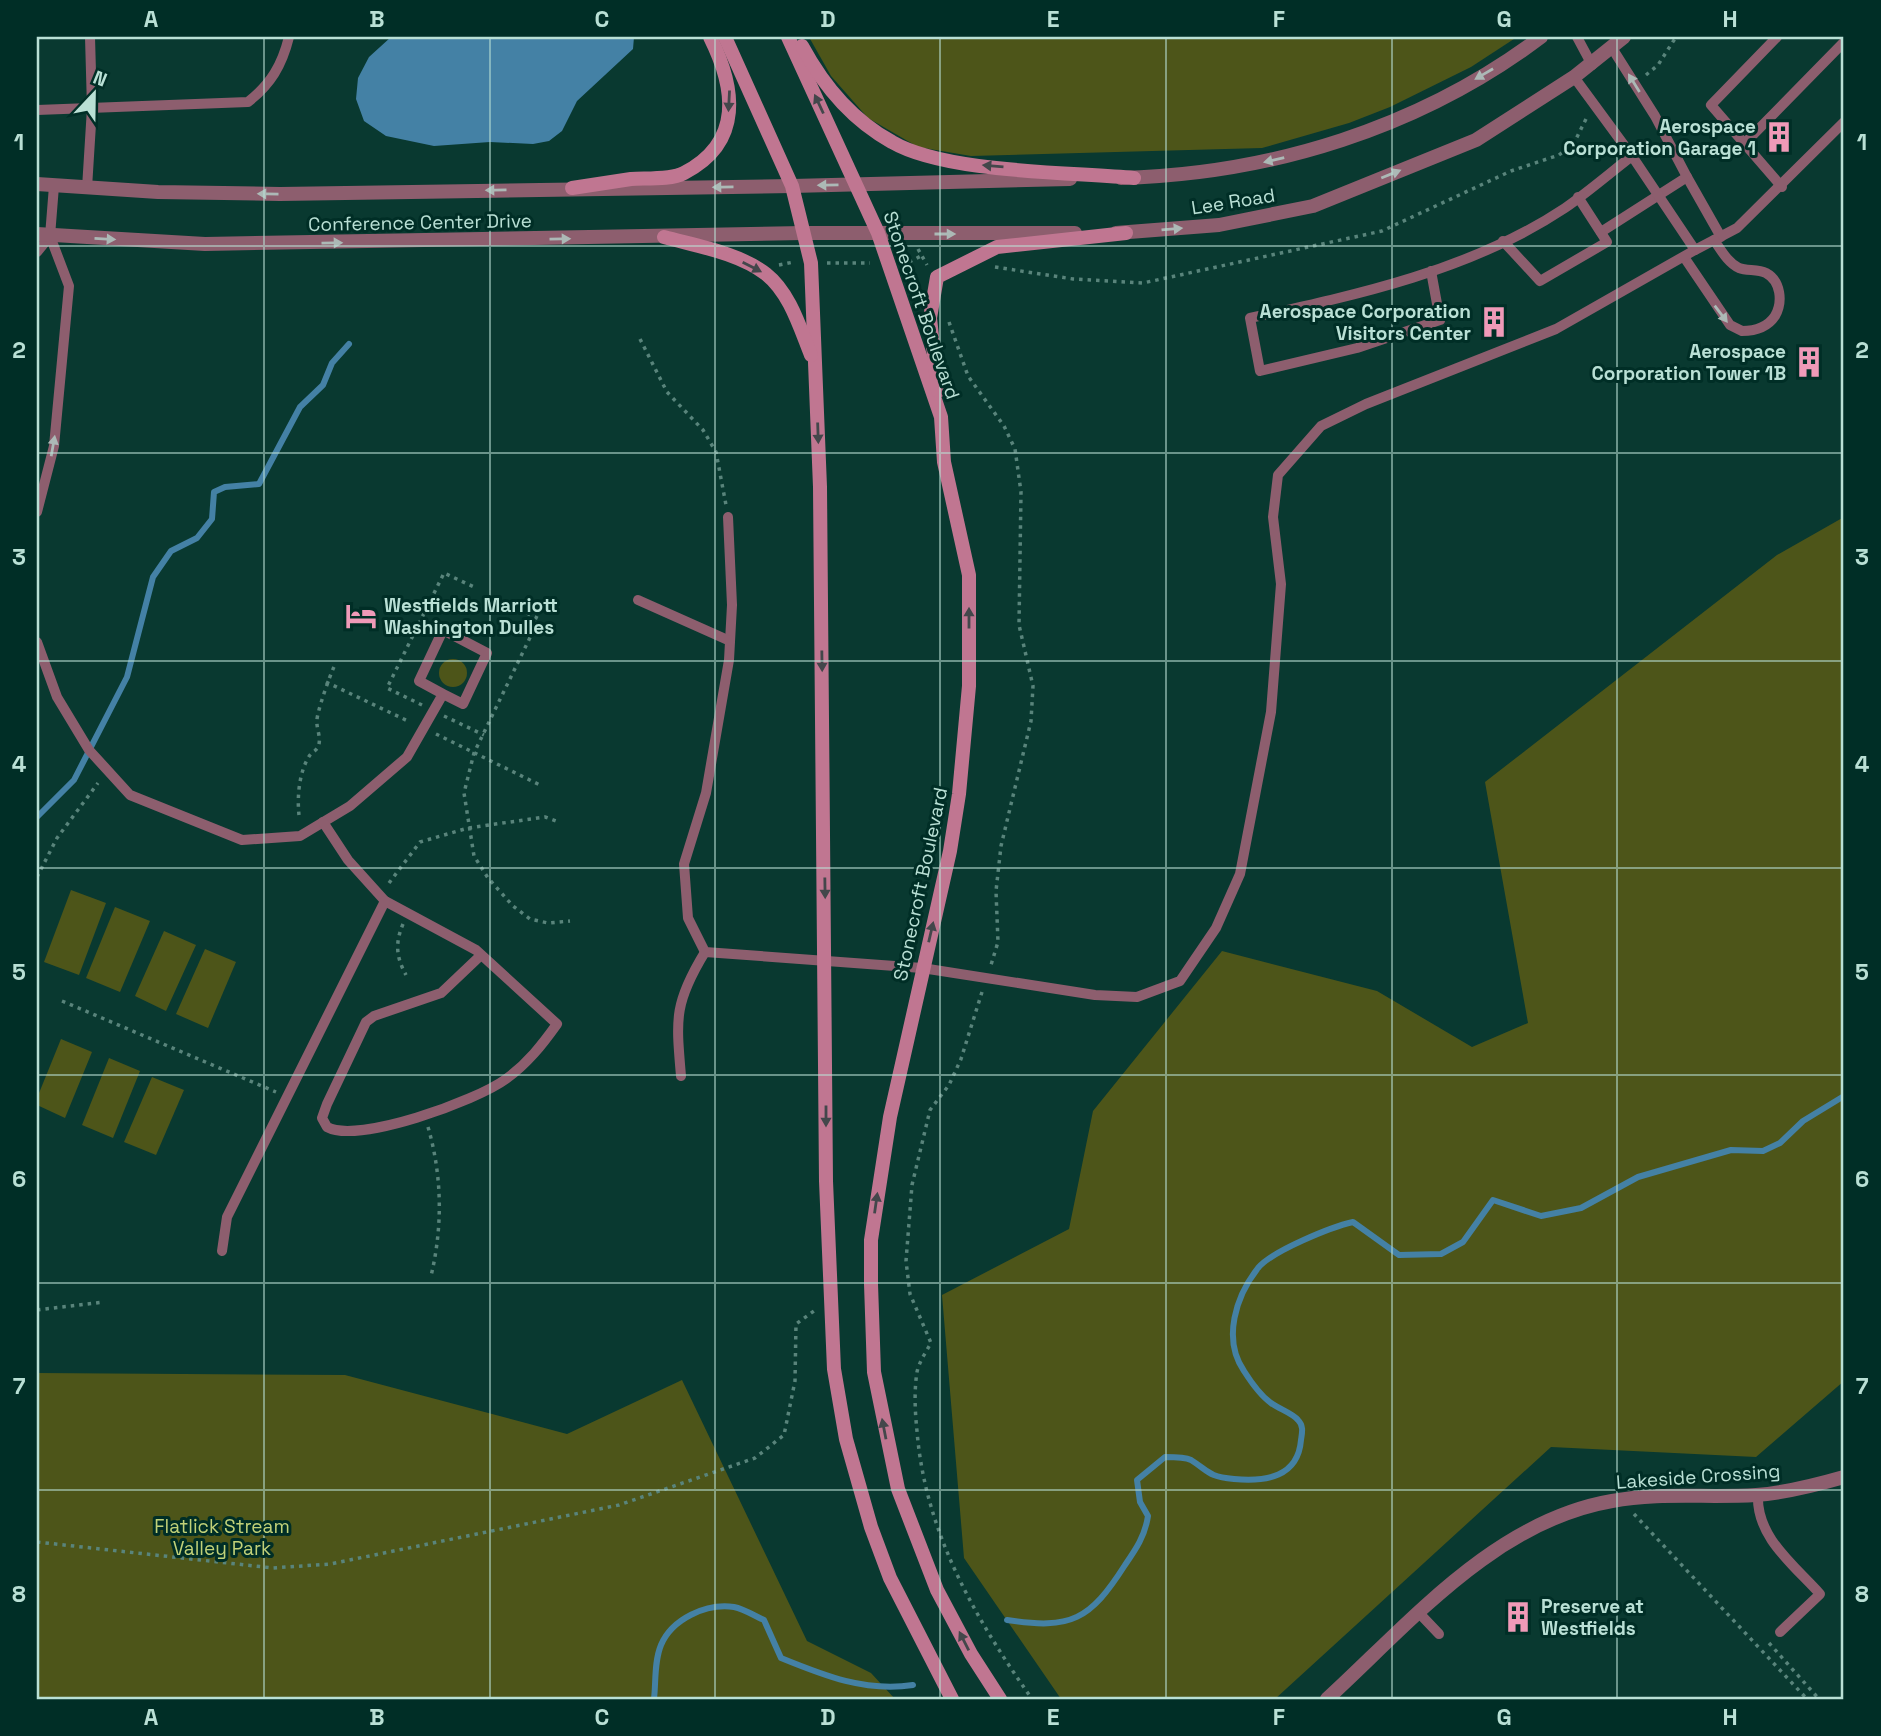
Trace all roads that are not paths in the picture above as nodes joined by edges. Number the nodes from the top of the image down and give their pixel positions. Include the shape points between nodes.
1 (90, 37) edge
2 (289, 37) edge
3 (710, 37) edge
4 (725, 37) edge
5 (788, 37) edge
6 (796, 37) edge
7 (1541, 37) edge
8 (1577, 37) edge
9 (1624, 37) edge
10 (1777, 37) edge
11 (1844, 42) edge
12 (1612, 48) junction
13 (1592, 65) junction
14 (1574, 77) junction
15 (92, 108) junction
16 (37, 110) edge
17 (1844, 122) edge
18 (1744, 144) junction
19 (1632, 156) junction
20 (1134, 177) junction
21 (1687, 177) junction
22 (37, 184) edge
23 (857, 185) junction
24 (54, 186) junction
25 (792, 186) junction
26 (1782, 187) junction
27 (87, 188) junction
28 (572, 188) junction
29 (1658, 194) junction
30 (1578, 197) junction
31 (1601, 232) junction
32 (803, 233) junction
33 (878, 233) junction
34 (1126, 233) junction
35 (43, 235) edge
36 (664, 237) junction
37 (1717, 239) junction
38 (1503, 241) junction
39 (1695, 250) junction
40 (37, 252) edge
41 (1684, 257) junction
42 (1431, 271) junction
43 (816, 365) junction
44 (941, 417) junction
45 (37, 512) edge
46 (729, 517) road end
47 (638, 600) dead end
48 (730, 641) junction
49 (37, 642) edge
50 (443, 694) junction
51 (323, 822) junction
52 (383, 899) junction
53 (705, 952) junction
54 (481, 955) junction
55 (826, 961) junction
56 (922, 968) junction
57 (681, 1076) dead end
58 (222, 1251) dead end
59 (1844, 1477) edge
60 (1758, 1495) junction
61 (1420, 1614) junction
62 (1780, 1632) road end
63 (1439, 1634) dead end
64 (952, 1699) edge
65 (1000, 1699) edge
66 (1327, 1699) edge

1 - 15 lane
2 - 15 lane via 280,66 248,102
3 -> 28 main road via 729,81 731,103 714,148 683,174
4 - 25 main road
23 -> 5 main road, Stonecroft Boulevard
20 -> 6 main road via 950,162 894,143 827,87
7 -> 20 street, Lee Road via 1443,97 1330,145 1210,172
8 - 13 lane
9 - 12 street, Lee Road
10 - 18 lane via 1711,105
11 - 18 lane
12 - 13 street, Lee Road
21 -> 12 lane
13 - 14 street, Lee Road
14 - 19 lane
34 -> 14 street, Lee Road via 1219,225 1313,206 1476,140
15 - 16 lane
15 - 27 lane
17 - 26 lane
18 - 26 lane
19 - 29 lane
19 - 30 lane
20 - 23 street, Lee Road
21 - 29 lane
21 - 37 lane
22 - 24 street, Conference Center Drive
23 -> 25 street, Lee Road
23 - 33 main road, Stonecroft Boulevard
24 - 27 street, Conference Center Drive
24 - 35 lane
25 -> 28 street, Conference Center Drive
25 - 32 main road
26 - 37 lane via 1737,228
28 -> 27 street, Conference Center Drive via 280,194
29 - 31 lane
29 - 39 lane
30 - 31 lane
30 - 38 lane
31 - 38 lane via 1607,242 1540,281
32 - 33 street, Lee Road
32 - 36 street, Conference Center Drive
32 - 43 main road via 811,263
33 -> 34 street, Lee Road
33 - 44 main road, Stonecroft Boulevard
34 - 44 main road via 997,247 937,277 930,318
35 -> 36 street, Conference Center Drive via 205,244
35 - 40 lane
45 -> 35 lane via 54,446 69,286
36 -> 43 main road via 712,250 767,275 785,298
37 - 39 lane
41 -> 37 lane via 1730,325 1742,331 1764,327 1779,306 1778,286 1765,272 1740,269 1728,260
38 - 42 lane
39 - 41 lane
41 - 56 lane via 1556,329 1321,426 1278,475 1273,517 1281,584 1271,712 1240,874 1216,928 1180,981 1136,997 1095,995
42 - 42 lane via 1440,320 1357,348 1260,371 1250,318 1345,297
43 -> 55 main road
56 -> 44 main road, Stonecroft Boulevard via 950,851 969,686 968,575 944,462
46 - 48 lane
47 - 48 lane
48 - 53 lane via 706,793 684,864 688,918
49 - 51 lane via 57,698 89,750 130,795 242,840 300,836
50 - 50 lane via 463,704 487,653 443,630 419,681
50 - 51 lane via 407,757 350,806
51 - 52 lane via 348,860
52 - 54 lane
52 - 58 lane via 227,1217
53 - 55 lane
53 - 57 lane via 684,986 678,1014
54 - 54 lane via 558,1024 522,1066 503,1081 423,1115 348,1133 327,1126 322,1118 366,1022 441,993
55 - 56 lane
55 -> 64 main road via 834,1369 846,1439 890,1578
65 -> 56 main road, Stonecroft Boulevard via 937,1590 915,1534 898,1489 874,1372 873,1229 890,1117
59 - 60 street, Lakeside Crossing
60 - 61 street, Lakeside Crossing via 1669,1496 1576,1509 1517,1536
60 - 62 lane via 1762,1528 1820,1594
61 - 63 lane
61 - 66 street, Lakeside Crossing

